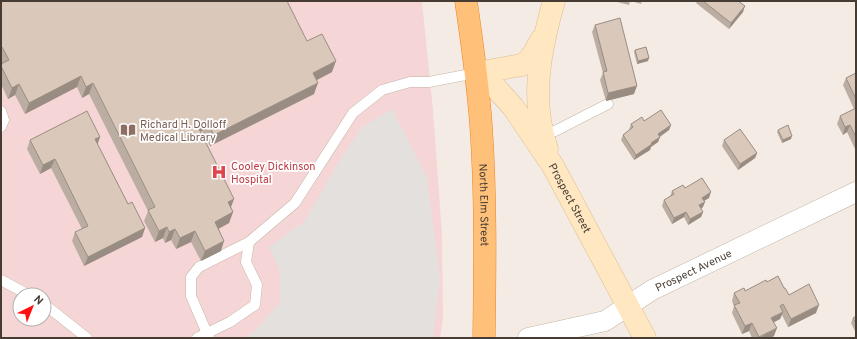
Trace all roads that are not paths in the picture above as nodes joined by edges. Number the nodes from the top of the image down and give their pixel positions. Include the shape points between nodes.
1 (553, 1) edge
2 (470, 2) edge
3 (546, 30) junction
4 (476, 73) junction
5 (608, 104) edge
6 (1, 111) edge
7 (1, 127) edge
8 (542, 136) junction
9 (553, 166) junction
10 (856, 192) edge
11 (249, 242) junction
12 (1, 280) edge
13 (14, 287) edge
14 (627, 306) junction
15 (52, 310) edge
16 (208, 336) edge
17 (87, 338) edge
18 (197, 338) edge
19 (484, 338) edge
20 (488, 338) edge
21 (528, 338) edge
22 (645, 338) edge

1 - 3 main road
2 - 4 highway, North Elm Street
3 - 4 main road via 534,53 522,65
3 - 8 main road via 539,70 538,106
4 - 9 main road, Prospect Street via 495,87
4 - 11 lane via 429,82 410,82 382,90 353,113 295,203
4 - 19 highway, North Elm Street via 485,203
5 - 8 lane
6 - 7 lane via 4,120
8 - 9 main road
9 - 14 main road, Prospect Street
10 - 14 street, Prospect Avenue via 652,290
11 - 16 lane via 246,262 257,285 255,305
11 - 16 lane via 198,267 191,278 191,296
12 - 13 lane
14 - 21 street, Prospect Avenue via 605,321
14 - 22 main road, Prospect Street
15 - 17 lane
16 - 18 lane
19 - 20 street

